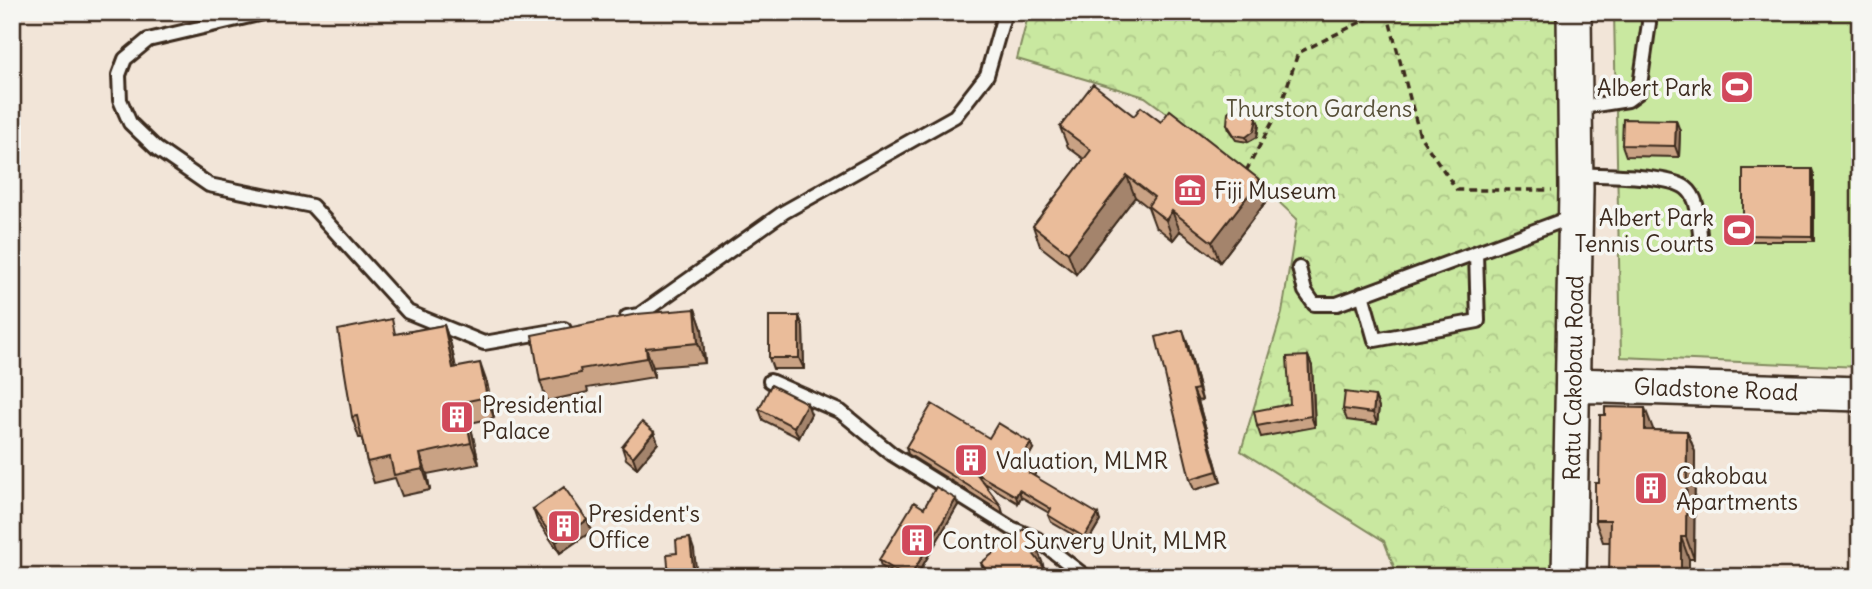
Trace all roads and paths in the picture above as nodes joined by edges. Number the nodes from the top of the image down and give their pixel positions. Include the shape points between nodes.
1 (267, 12) edge
2 (1005, 12) edge
3 (1381, 12) edge
4 (1387, 12) edge
5 (1574, 12) edge
6 (1648, 12) edge
7 (1576, 107) junction
8 (1246, 171) edge
9 (1576, 194) junction
10 (1700, 234) dead end
11 (1476, 253) junction
12 (1299, 268) dead end
13 (1362, 294) junction
14 (613, 320) edge
15 (574, 327) edge
16 (769, 381) dead end
17 (1573, 385) junction
18 (1860, 394) edge
19 (1086, 577) edge
20 (1570, 577) edge

1 - 15 lane via 148,40 125,59 119,75 120,100 130,123 209,186 313,206 408,312 484,343
2 - 14 lane via 987,75 955,116 783,212 639,315
3 - 8 path via 1298,53 1280,108
4 - 9 path via 1420,136 1457,190
5 - 7 main road, Ratu Cakobau Road
6 - 7 lane via 1639,92 1628,100
7 - 9 main road, Ratu Cakobau Road
9 - 10 lane via 1669,181 1686,188 1696,203
9 - 11 lane
9 - 17 main road, Ratu Cakobau Road
11 - 13 lane
11 - 13 lane via 1478,321 1375,340
12 - 13 lane via 1314,304 1337,304
16 - 19 lane via 841,412 892,454 1011,528 1037,539
17 - 18 main road, Gladstone Road
17 - 20 main road, Ratu Cakobau Road

